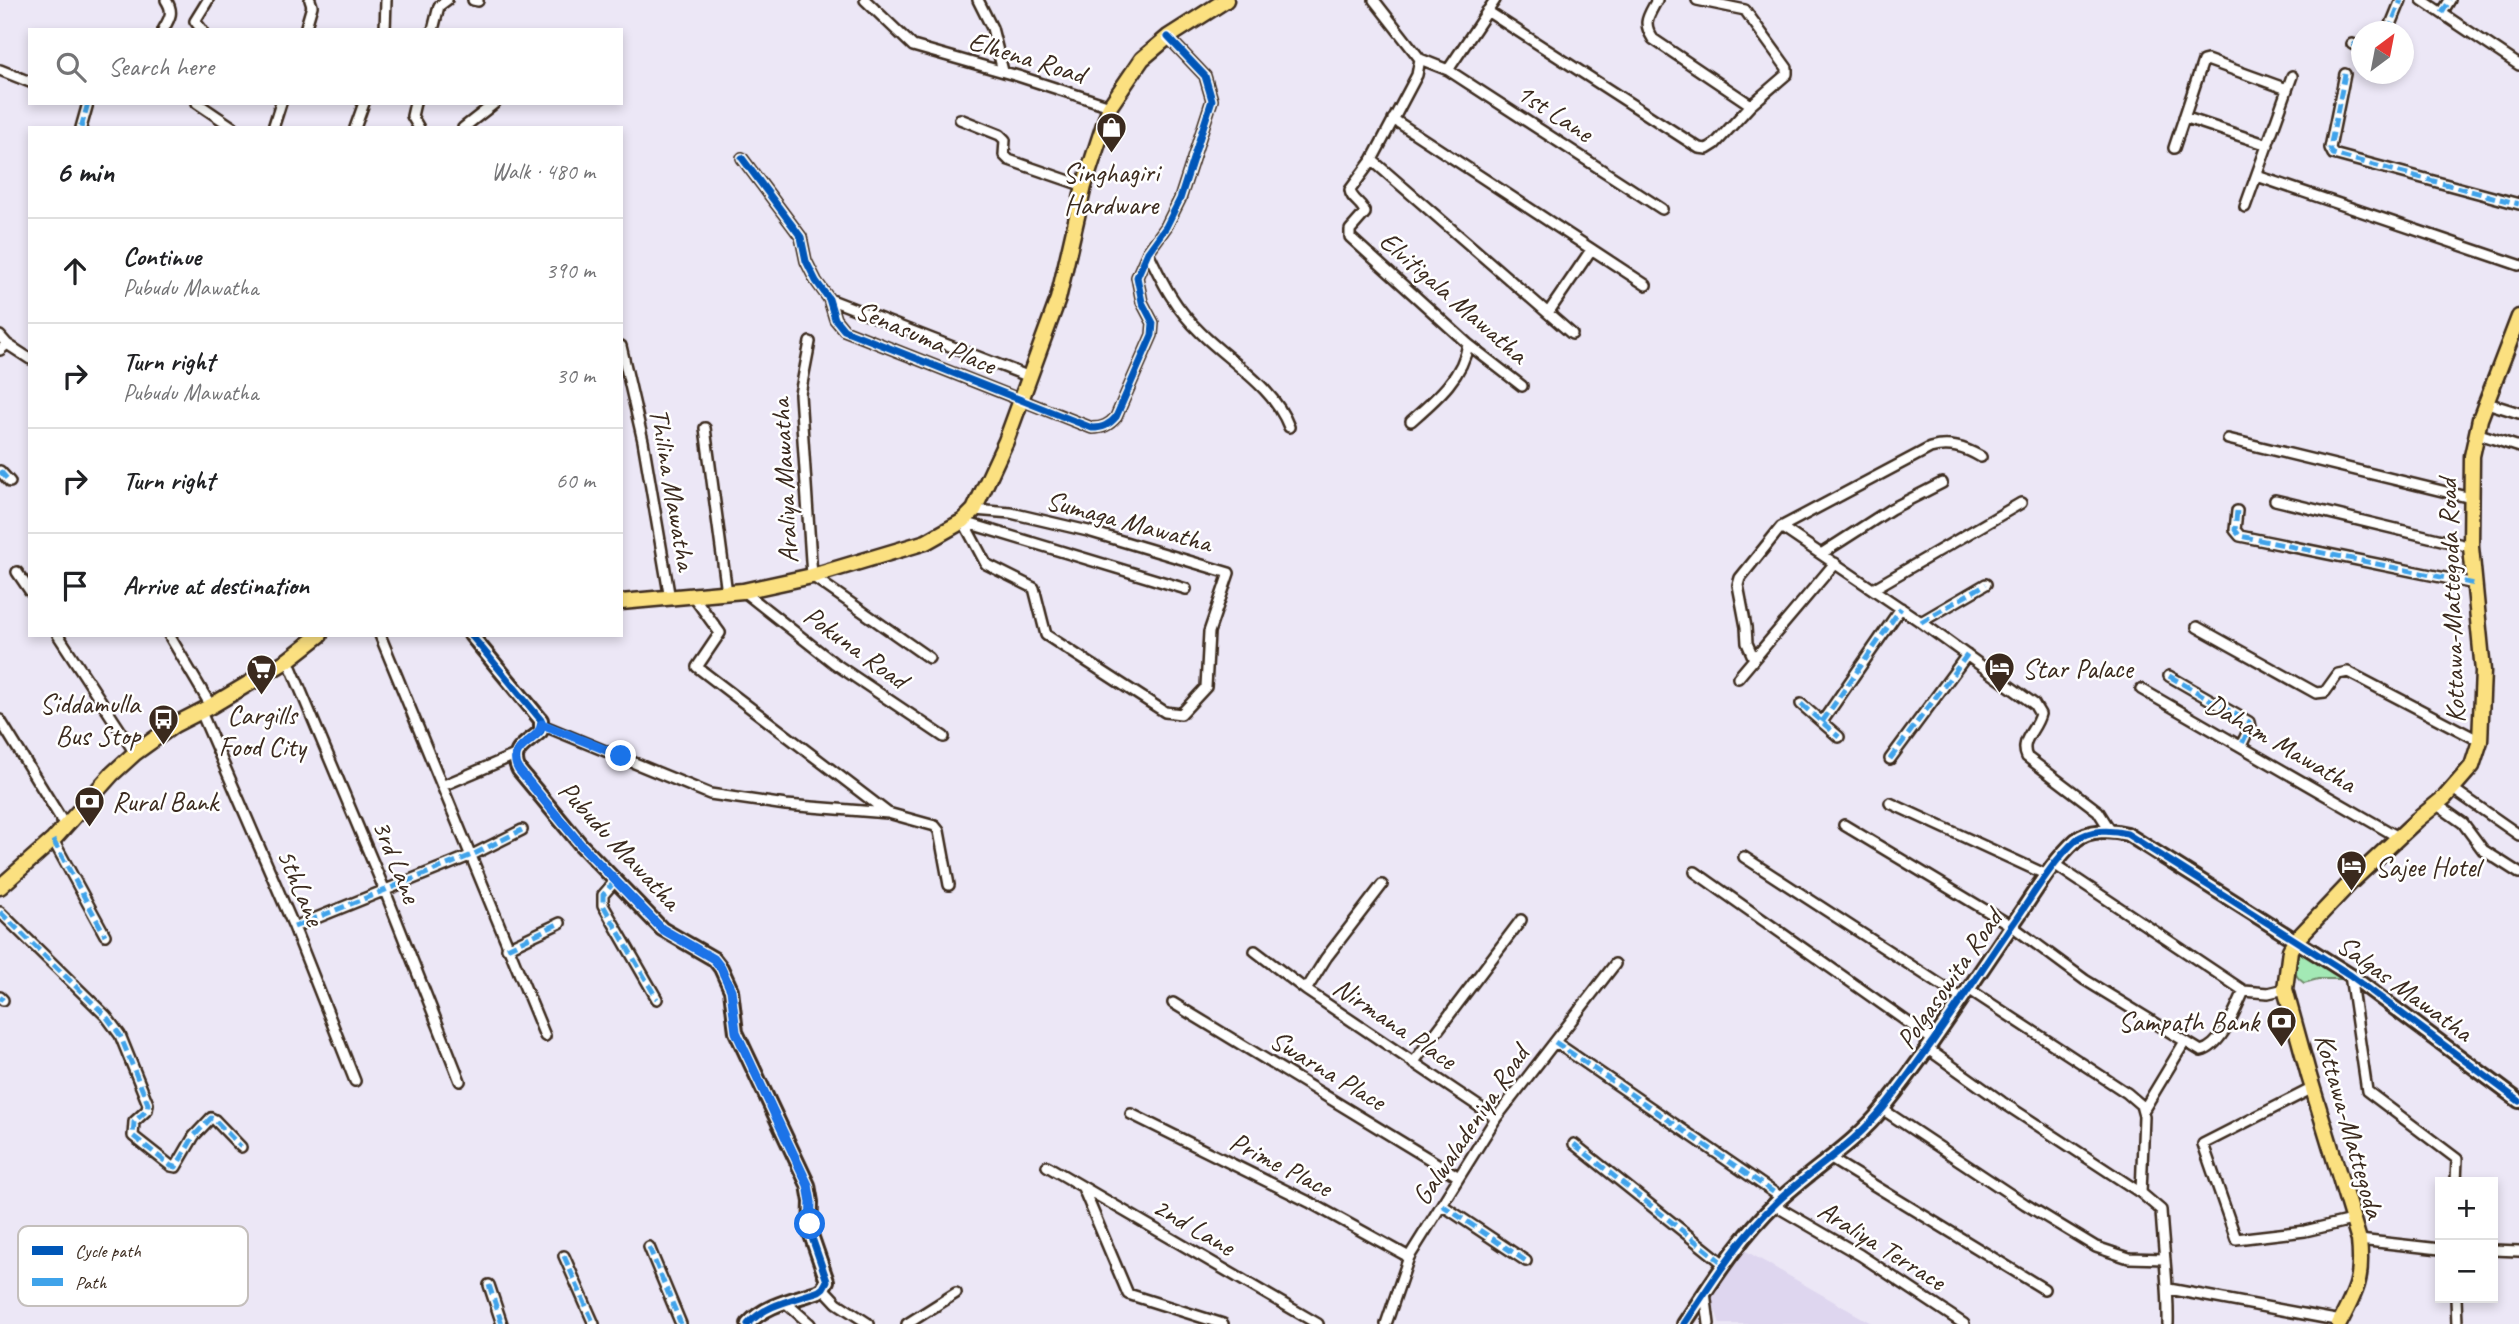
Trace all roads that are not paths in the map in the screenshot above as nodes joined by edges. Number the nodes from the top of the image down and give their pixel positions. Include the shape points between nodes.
1 (166, 0) edge
2 (208, 0) edge
3 (310, 0) edge
4 (386, 0) edge
5 (447, 0) edge
6 (865, 0) edge
7 (978, 0) edge
8 (1374, 0) edge
9 (1495, 0) edge
10 (1657, 0) edge
11 (1697, 0) edge
12 (2402, 0) edge
13 (2422, 0) edge
14 (2451, 0) edge
15 (1223, 1) edge
16 (1487, 11) junction
17 (2442, 13) junction
18 (2393, 21) edge
19 (164, 28) edge
20 (200, 28) edge
21 (306, 28) edge
22 (384, 28) edge
23 (434, 28) edge
24 (1168, 37) junction
25 (1420, 59) junction
26 (2519, 65) edge
27 (0, 70) edge
28 (1447, 70) junction
29 (1003, 71) junction
30 (2345, 74) dead end
31 (2292, 76) dead end
32 (28, 81) edge
33 (2287, 89) junction
34 (88, 105) edge
35 (200, 105) edge
36 (280, 105) edge
37 (363, 105) edge
38 (415, 105) edge
39 (493, 105) edge
40 (1751, 105) junction
41 (1110, 106) junction
42 (2184, 117) junction
43 (960, 119) dead end
44 (1393, 119) junction
45 (82, 126) edge
46 (231, 126) edge
47 (274, 126) edge
48 (356, 126) edge
49 (418, 126) edge
50 (471, 126) edge
51 (2268, 145) junction
52 (2174, 148) dead end
53 (742, 158) dead end
54 (1372, 160) junction
55 (2257, 176) junction
56 (1084, 186) junction
57 (2519, 204) edge
58 (2245, 207) dead end
59 (1662, 209) dead end
60 (1591, 250) junction
61 (1148, 252) junction
62 (2519, 265) edge
63 (1646, 285) dead end
64 (829, 299) junction
65 (1548, 313) junction
66 (2519, 319) edge
67 (1572, 334) dead end
68 (810, 342) dead end
69 (2, 343) edge
70 (1468, 344) junction
71 (623, 355) edge
72 (28, 358) edge
73 (1030, 377) junction
74 (1522, 386) dead end
75 (1022, 400) junction
76 (2487, 403) junction
77 (2519, 414) edge
78 (1411, 421) dead end
79 (1289, 427) dead end
80 (705, 428) dead end
81 (2476, 433) junction
82 (2228, 439) dead end
83 (2519, 447) edge
84 (1981, 457) dead end
85 (0, 471) edge
86 (10, 482) dead end
87 (1942, 483) dead end
88 (2471, 498) junction
89 (2275, 500) dead end
90 (2021, 503) dead end
91 (974, 509) junction
92 (2237, 511) dead end
93 (963, 522) junction
94 (1781, 527) junction
95 (2471, 547) junction
96 (1821, 554) junction
97 (1835, 563) junction
98 (17, 572) dead end
99 (812, 576) junction
100 (1986, 584) dead end
101 (2475, 584) junction
102 (28, 588) edge
103 (1186, 589) dead end
104 (1873, 589) junction
105 (743, 592) junction
106 (727, 593) junction
107 (692, 596) junction
108 (670, 599) junction
109 (623, 602) edge
110 (1901, 608) junction
111 (1921, 622) junction
112 (2197, 627) dead end
113 (59, 637) edge
114 (170, 637) edge
115 (381, 637) edge
116 (473, 637) edge
117 (301, 641) edge
118 (1966, 655) junction
119 (929, 658) dead end
120 (1754, 659) junction
121 (288, 660) junction
122 (2169, 676) dead end
123 (1738, 678) dead end
124 (2141, 689) dead end
125 (1801, 704) dead end
126 (206, 709) junction
127 (0, 720) edge
128 (1822, 722) junction
129 (542, 724) junction
130 (944, 737) dead end
131 (1839, 737) dead end
132 (2480, 741) junction
133 (2241, 746) junction
134 (135, 753) junction
135 (515, 755) junction
136 (1890, 759) dead end
137 (442, 786) junction
138 (2453, 789) junction
139 (1890, 803) dead end
140 (2436, 804) junction
141 (888, 813) junction
142 (1844, 825) dead end
143 (65, 827) junction
144 (522, 830) dead end
145 (2110, 830) junction
146 (2519, 835) edge
147 (2398, 837) junction
148 (53, 841) junction
149 (472, 855) junction
150 (1744, 857) dead end
151 (2050, 869) junction
152 (1695, 872) dead end
153 (2519, 873) edge
154 (615, 881) junction
155 (949, 885) dead end
156 (1382, 885) dead end
157 (0, 887) edge
158 (385, 891) junction
159 (0, 912) edge
160 (1521, 920) dead end
161 (560, 923) dead end
162 (2012, 926) junction
163 (294, 927) junction
164 (105, 935) dead end
165 (2295, 941) junction
166 (507, 947) junction
167 (1255, 951) dead end
168 (1615, 964) dead end
169 (2350, 975) junction
170 (2285, 989) junction
171 (1306, 990) junction
172 (2244, 991) junction
173 (1964, 993) junction
174 (657, 999) dead end
175 (1173, 1003) dead end
176 (545, 1036) dead end
177 (1555, 1042) junction
178 (2184, 1043) junction
179 (1931, 1045) junction
180 (1413, 1063) junction
181 (355, 1081) dead end
182 (460, 1081) dead end
183 (2313, 1088) junction
184 (2519, 1101) edge
185 (1882, 1109) junction
186 (2143, 1111) junction
187 (1131, 1114) dead end
188 (1496, 1118) junction
189 (1574, 1144) dead end
190 (241, 1147) dead end
191 (1830, 1159) junction
192 (1047, 1166) dead end
193 (1459, 1177) junction
194 (2456, 1177) edge
195 (1083, 1188) junction
196 (2141, 1193) junction
197 (1778, 1201) junction
198 (1442, 1205) junction
199 (2351, 1220) junction
200 (2358, 1240) junction
201 (649, 1247) dead end
202 (2435, 1248) edge
203 (2498, 1250) edge
204 (2519, 1251) edge
205 (564, 1256) dead end
206 (1409, 1256) junction
207 (2165, 1259) junction
208 (1526, 1261) dead end
209 (1724, 1264) junction
210 (489, 1285) dead end
211 (823, 1288) junction
212 (2044, 1289) dead end
213 (2169, 1289) junction
214 (1705, 1292) junction
215 (956, 1293) dead end
216 (786, 1303) junction
217 (2456, 1303) edge
218 (2340, 1322) edge
219 (502, 1324) edge
220 (594, 1324) edge
221 (681, 1324) edge
222 (748, 1324) edge
223 (810, 1324) edge
224 (869, 1324) edge
225 (907, 1324) edge
226 (1223, 1324) edge
227 (1318, 1324) edge
228 (1386, 1324) edge
229 (1684, 1324) edge
230 (1709, 1324) edge
231 (1964, 1324) edge
232 (2168, 1324) edge
233 (2457, 1324) edge

1 - 19 street via 171,17
2 - 20 street via 195,21
3 - 21 street
4 - 22 street
5 - 23 street via 439,6
6 - 29 street, Elhena Road via 913,46
7 - 29 street via 992,28
8 - 25 street
9 - 16 street
10 - 40 street via 1646,21 1653,39
11 - 40 street via 1745,10 1785,61 1787,74
12 - 18 street
13 - 17 street
14 - 17 street
15 - 24 main road
16 - 28 street
16 - 40 street via 1699,148 1715,145
17 - 26 street
24 - 41 main road via 1142,59
24 - 61 street, Senasuma Place via 1205,76 1212,100 1180,200
25 - 28 street, 1st Lane
25 - 44 street, Elvitigala Mawatha via 1417,75
27 - 32 street
28 - 59 street, 1st Lane
29 - 41 street, Elhena Road
30 - 57 street via 2330,148 2333,154
31 - 33 street
33 - 42 street via 2207,60 2202,62
33 - 51 street
34 - 45 street
35 - 46 street
36 - 47 street
37 - 48 street
38 - 49 street via 412,116
39 - 50 street
41 - 56 main road
42 - 51 street
42 - 52 street
43 - 56 street via 1000,135 1009,160
44 - 54 street, Elvitigala Mawatha
44 - 60 street
51 - 55 street
53 - 64 street, Senasuma Place via 792,222 806,261
54 - 65 street
54 - 70 street, Elvitigala Mawatha via 1350,190 1365,213 1350,230 1350,237
55 - 58 street
55 - 62 street
56 - 73 main road via 1058,299
60 - 63 street
60 - 65 street
61 - 75 street, Senasuma Place via 1137,277 1153,330 1116,417 1107,426 1092,428
61 - 79 street via 1169,297 1199,332 1276,403
64 - 73 street
64 - 75 street, Senasuma Place via 838,324 852,334
65 - 67 street
66 - 76 main road, Kottawa-Mattegoda Road
68 - 99 street, Araliya Mawatha via 800,394
69 - 72 street
70 - 74 street, Elvitigala Mawatha
70 - 78 street via 1453,380
71 - 108 street, Thilina Mawatha
73 - 75 main road
75 - 91 main road
76 - 77 street
76 - 81 main road, Kottawa-Mattegoda Road
80 - 106 street
81 - 83 street
81 - 88 main road, Kottawa-Mattegoda Road
82 - 88 street
84 - 94 street via 1956,446 1930,448
85 - 86 street
87 - 96 street
88 - 95 main road, Kottawa-Mattegoda Road
89 - 95 street
90 - 104 street
91 - 93 main road
91 - 93 street, Sumaga Mawatha via 1088,531 1229,573 1209,632 1206,687 1181,714 1165,712 1045,635 1034,588 986,564
92 - 101 street via 2235,530 2240,536
93 - 99 main road via 926,542
93 - 103 street
94 - 96 street
94 - 120 street via 1738,586 1746,643
95 - 101 main road, Kottawa-Mattegoda Road
96 - 97 street
97 - 104 street
97 - 120 street
98 - 102 street
99 - 105 main road
99 - 119 street
100 - 111 street
101 - 132 main road, Kottawa-Mattegoda Road via 2483,671
104 - 110 street
105 - 106 main road
105 - 130 street, Pokuna Road via 834,663
106 - 107 main road
107 - 108 main road
107 - 141 street via 720,633 697,667
108 - 109 main road
110 - 111 street
110 - 128 street
111 - 118 street
112 - 132 street via 2316,693 2325,692 2338,674 2348,672
113 - 134 street
114 - 126 street, 5thLane
115 - 137 street
116 - 129 street
117 - 121 main road
118 - 136 street
118 - 145 street via 2034,704 2040,714 2024,743 2027,757 2098,811
120 - 123 street
121 - 126 main road
121 - 158 street, 3rd Lane
122 - 133 street via 2249,722
124 - 133 street, Daham Mawatha
125 - 128 street
126 - 134 main road
126 - 163 street, 5thLane
127 - 143 street
128 - 131 street
129 - 135 street via 538,734
129 - 141 street via 710,794
132 - 138 main road, Kottawa-Mattegoda Road via 2472,766
133 - 147 street, Daham Mawatha
134 - 143 main road
135 - 137 street
135 - 154 street, Pubudu Mawatha via 523,775
137 - 149 street
138 - 140 main road, Kottawa-Mattegoda Road
138 - 146 street
139 - 151 street
140 - 147 main road, Kottawa-Mattegoda Road
140 - 153 street via 2463,823 2483,850
141 - 155 street via 935,825
142 - 162 street
143 - 148 main road
144 - 149 street
145 - 151 street, Polgasowita Road via 2079,838
145 - 165 street via 2127,834
147 - 165 main road, Kottawa-Mattegoda Road
148 - 157 main road
148 - 164 street
149 - 158 street
149 - 166 street
150 - 173 street
151 - 162 street, Polgasowita Road
151 - 172 street
152 - 179 street
154 - 174 street via 603,895 603,905
154 - 211 street, Pubudu Mawatha via 662,929 708,955 721,968 731,990 736,1032 808,1185 810,1232 826,1276
156 - 171 street, Nirmana Place
158 - 163 street
158 - 182 street, 3rd Lane
159 - 190 street via 120,1035 148,1104 134,1122 133,1136 139,1142 176,1167 211,1118
160 - 180 street
161 - 166 street
162 - 173 street, Polgasowita Road
162 - 178 street via 2085,980
163 - 181 street, 5thLane
165 - 169 street, Salgas Mawatha
165 - 170 main road, Kottawa-Mattegoda
166 - 176 street
167 - 171 street
168 - 177 street, Galwaladeniya Road
169 - 184 street, Salgas Mawatha
169 - 194 street via 2367,1091 2458,1159
170 - 172 street
170 - 183 main road, Kottawa-Mattegoda
171 - 180 street, Nirmana Place
172 - 178 street via 2209,1049 2201,1051
173 - 179 street, Polgasowita Road
173 - 186 street via 2127,1093
175 - 193 street, Swarna Place
177 - 188 street, Galwaladeniya Road
177 - 197 street, Araliya Terrace
178 - 186 street
179 - 185 street, Polgasowita Road
179 - 196 street via 2001,1102
180 - 188 street, Nirmana Place
183 - 199 main road, Kottawa-Mattegoda
183 - 199 street via 2203,1144 2236,1239
185 - 191 street, Polgasowita Road
185 - 207 street via 2096,1247 2129,1258
186 - 196 street
187 - 206 street, Prime Place
188 - 193 street, Galwaladeniya Road
189 - 209 street
191 - 197 street, Polgasowita Road
191 - 212 street
192 - 195 street, 2nd Lane
193 - 198 street, Galwaladeniya Road
195 - 226 street via 1128,1294
195 - 227 street, 2nd Lane
196 - 207 street via 2161,1210
197 - 209 street, Polgasowita Road
197 - 231 street, Araliya Terrace
198 - 206 street, Galwaladeniya Road
198 - 208 street
199 - 200 main road, Kottawa-Mattegoda
200 - 202 street
200 - 218 main road, Kottawa-Mattegoda via 2360,1279
201 - 221 street
203 - 204 street
205 - 220 street
206 - 228 street, Galwaladeniya Road
207 - 213 street
209 - 214 street, Polgasowita Road
210 - 219 street
211 - 216 street
211 - 224 street
213 - 218 street
213 - 232 street
214 - 229 street, Polgasowita Road
214 - 230 street
215 - 225 street
216 - 222 street via 758,1314
216 - 223 street
217 - 233 street

